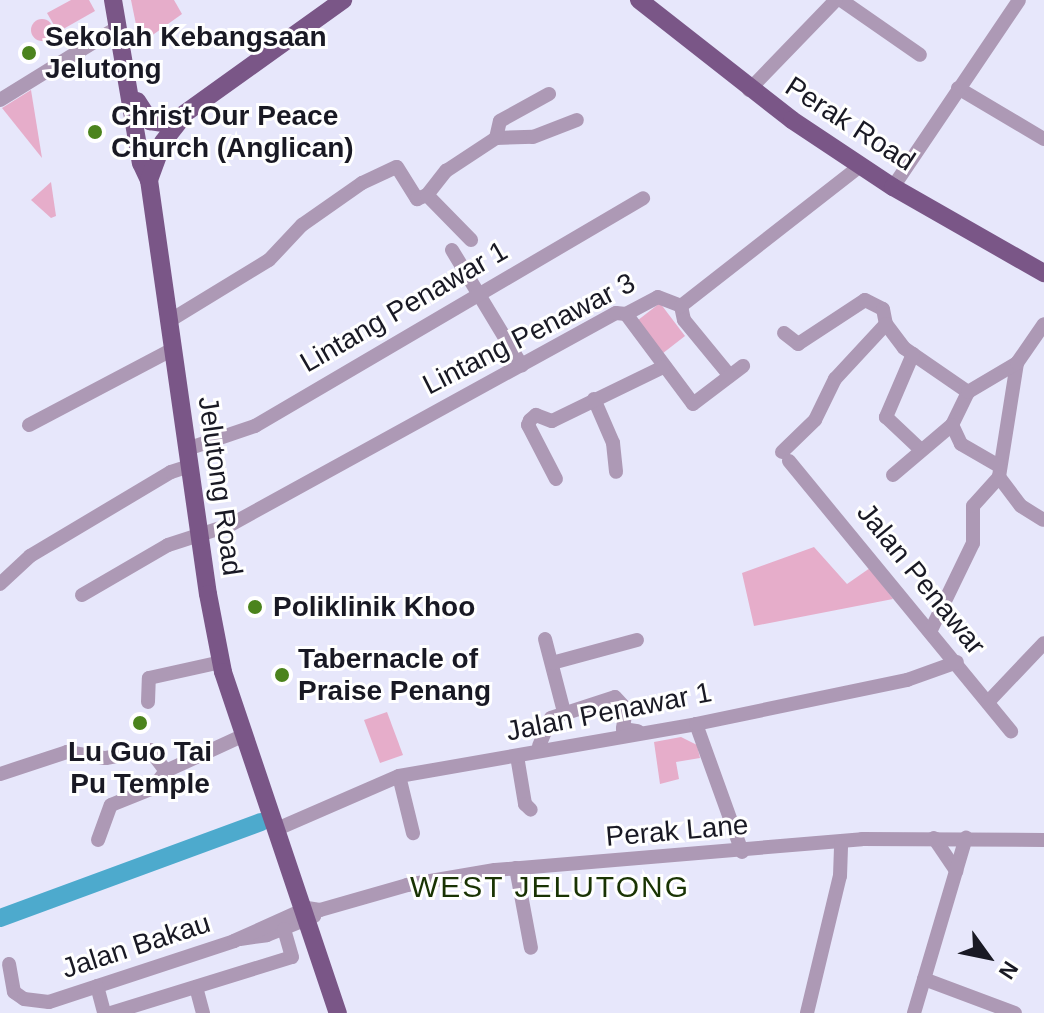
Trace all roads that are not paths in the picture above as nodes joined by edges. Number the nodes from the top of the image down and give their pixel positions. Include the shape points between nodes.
1 (115, 0) edge
2 (343, 0) edge
3 (639, 0) edge
4 (838, 0) edge
5 (1019, 0) edge
6 (118, 27) junction
7 (920, 55) dead end
8 (958, 88) junction
9 (753, 93) junction
10 (549, 94) dead end
11 (0, 100) edge
12 (185, 114) junction
13 (577, 120) dead end
14 (496, 138) junction
15 (1044, 139) edge
16 (860, 166) junction
17 (149, 180) junction
18 (893, 187) junction
19 (427, 195) junction
20 (643, 198) dead end
21 (471, 240) dead end
22 (452, 250) dead end
23 (1044, 273) edge
24 (478, 293) junction
25 (681, 306) junction
26 (626, 314) junction
27 (169, 321) junction
28 (886, 324) junction
29 (1044, 324) edge
30 (784, 333) dead end
31 (173, 349) junction
32 (913, 354) junction
33 (1017, 363) junction
34 (522, 366) junction
35 (743, 366) dead end
36 (663, 367) junction
37 (730, 376) junction
38 (968, 392) junction
39 (594, 399) junction
40 (29, 425) dead end
41 (952, 425) junction
42 (920, 449) junction
43 (188, 458) junction
44 (616, 472) dead end
45 (999, 472) junction
46 (893, 475) dead end
47 (556, 479) dead end
48 (1043, 520) edge
49 (200, 538) junction
50 (0, 584) edge
51 (82, 595) dead end
52 (930, 632) junction
53 (545, 639) dead end
54 (637, 640) dead end
55 (1044, 643) edge
56 (221, 662) junction
57 (957, 662) junction
58 (552, 663) junction
59 (148, 702) dead end
60 (988, 702) junction
61 (564, 712) junction
62 (696, 724) junction
63 (1011, 731) dead end
64 (242, 736) junction
65 (539, 746) dead end
66 (517, 756) junction
67 (166, 771) junction
68 (0, 774) edge
69 (399, 776) junction
70 (531, 810) dead end
71 (277, 829) junction
72 (413, 833) dead end
73 (934, 838) junction
74 (966, 838) junction
75 (98, 840) dead end
76 (1044, 840) edge
77 (841, 842) junction
78 (742, 852) junction
79 (516, 868) junction
80 (956, 871) junction
81 (312, 912) junction
82 (284, 929) junction
83 (240, 939) junction
84 (531, 948) dead end
85 (9, 964) dead end
86 (924, 979) junction
87 (97, 986) junction
88 (196, 987) junction
89 (104, 1013) edge
90 (111, 1013) edge
91 (203, 1013) edge
92 (338, 1013) edge
93 (807, 1013) edge
94 (914, 1013) edge
95 (1015, 1013) edge

1 - 6 main road, Jelutong Road
1 - 12 main road via 139,111 161,125
2 - 12 main road
3 - 9 main road, Perak Road
4 - 7 street
4 - 9 street
5 - 8 street
6 - 11 street
6 - 17 main road, Jelutong Road via 141,163
8 - 15 street
8 - 18 street
9 - 16 main road, Perak Road
10 - 14 street via 500,121
12 - 17 main road via 163,142
13 - 14 street via 533,137
14 - 19 street via 446,171
16 - 18 main road, Perak Road
16 - 25 street, Lintang Penawar 3
17 - 27 main road, Jelutong Road
18 - 23 main road, Perak Road
19 - 21 street
19 - 27 street via 418,200 397,167 362,183 302,225 269,260
20 - 24 street, Lintang Penawar 1
22 - 24 street
24 - 34 street
24 - 43 street, Lintang Penawar 1 via 255,426
25 - 26 street, Lintang Penawar 3 via 658,297
25 - 37 street via 684,320
26 - 34 street, Lintang Penawar 3 via 616,313
26 - 36 street
27 - 31 main road, Jelutong Road
28 - 30 street via 883,309 862,299 847,315 827,320 798,344
28 - 32 street
28 - 52 street, Jalan Penawar via 835,379 815,420 786,456
29 - 33 street
31 - 40 street
31 - 43 main road, Jelutong Road
32 - 38 street
32 - 42 street via 886,417
33 - 38 street
33 - 45 street
34 - 49 street, Lintang Penawar 3
35 - 37 street
36 - 37 street via 693,404
36 - 39 street
38 - 41 street
39 - 44 street via 613,443
39 - 47 street via 549,422 539,416 530,420
41 - 42 street
41 - 45 street via 961,444
42 - 46 street
43 - 49 main road, Jelutong Road
43 - 50 street, Lintang Penawar 1 via 30,556
45 - 48 street via 1021,506
45 - 52 street via 973,506 973,543
49 - 51 street, Lintang Penawar 3 via 168,545
49 - 56 main road, Jelutong Road
52 - 57 street, Jalan Penawar
53 - 58 street
54 - 58 street
55 - 60 street
56 - 59 street via 149,678
56 - 64 main road, Jelutong Road
57 - 60 street, Jalan Penawar
57 - 62 street, Jalan Penawar 1 via 907,680
58 - 61 street
60 - 63 street, Jalan Penawar
61 - 62 street via 615,697 623,701 626,731
61 - 65 street via 549,720
62 - 66 street, Jalan Penawar 1
62 - 78 street
64 - 67 street
64 - 71 main road, Jelutong Road
66 - 69 street, Jalan Penawar 1
66 - 70 street via 525,804
67 - 68 street via 150,750 106,758 67,752
67 - 75 street via 153,788 111,805
69 - 71 street, Jalan Penawar 1
69 - 72 street
71 - 81 main road, Jelutong Road
73 - 74 street, Perak Lane
73 - 77 street, Perak Lane
73 - 80 street
74 - 76 street, Perak Lane
74 - 80 street
77 - 78 street, Perak Lane
77 - 93 street via 840,876
78 - 79 street, Perak Lane
79 - 81 street, Perak Lane via 425,881
79 - 84 street
80 - 86 street
81 - 82 street, Jalan Bakau
81 - 83 street, Jalan Bakau
81 - 92 main road, Jelutong Road
82 - 83 street, Jalan Bakau
82 - 88 street via 292,957
83 - 87 street, Jalan Bakau
85 - 87 street, Jalan Bakau via 14,992 49,1002
86 - 94 street
86 - 95 street
87 - 89 street
88 - 90 street
88 - 91 street

